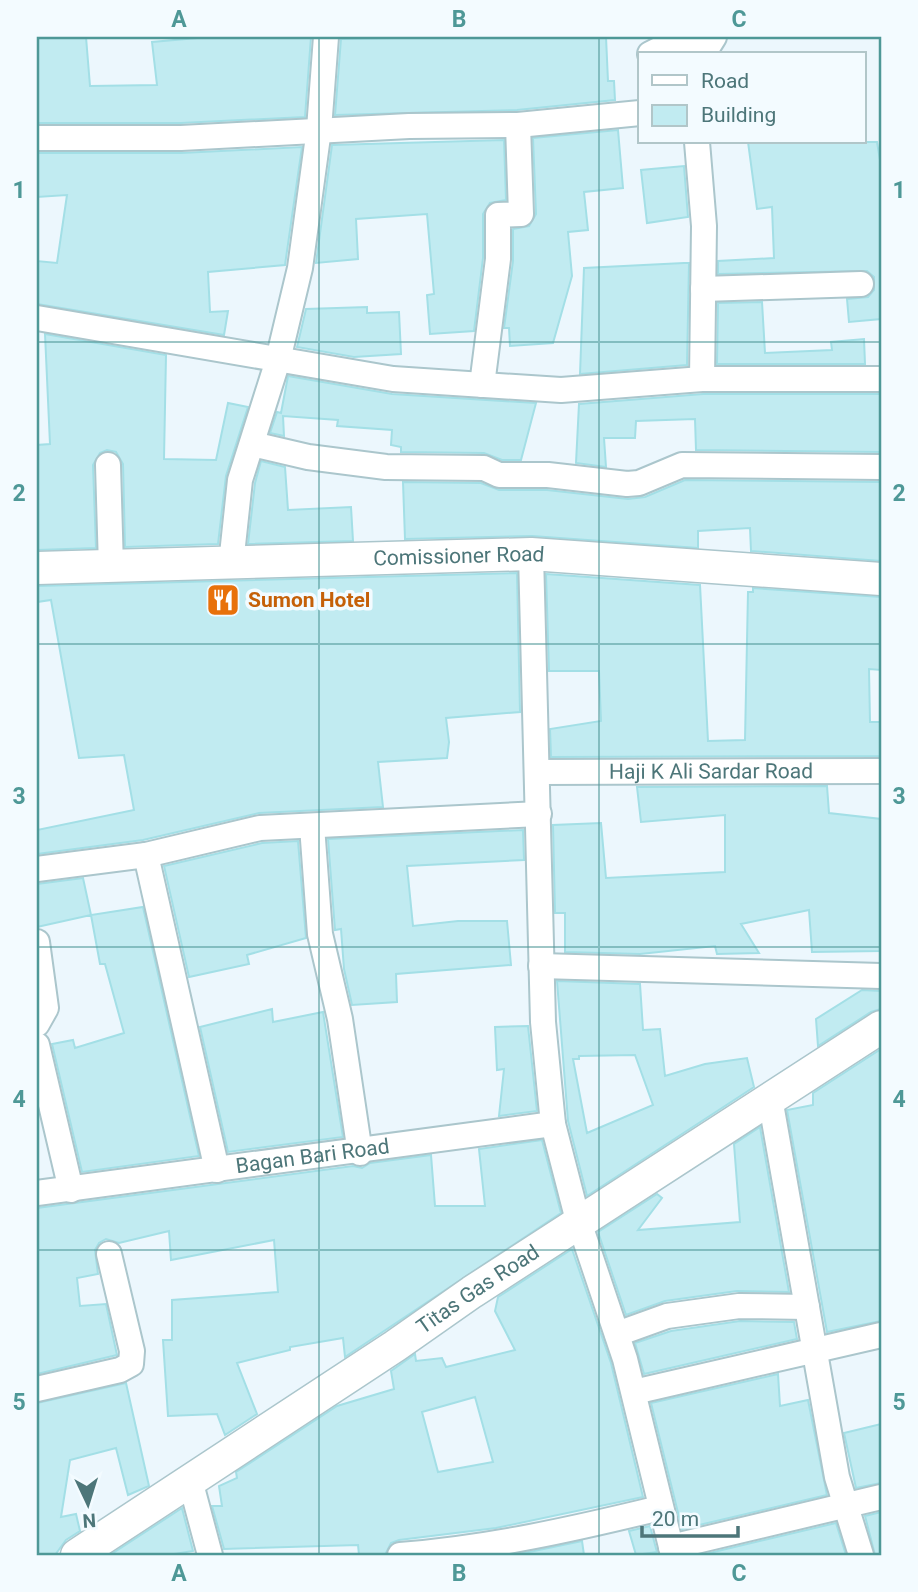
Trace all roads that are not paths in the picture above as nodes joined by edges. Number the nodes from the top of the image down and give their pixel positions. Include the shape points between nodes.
1 (326, 37) edge
2 (714, 37) edge
3 (690, 50) edge
4 (654, 52) edge
5 (638, 113) edge
6 (518, 125) junction
7 (318, 129) junction
8 (37, 138) edge
9 (697, 144) edge
10 (861, 284) dead end
11 (703, 289) junction
12 (37, 318) edge
13 (278, 360) junction
14 (702, 379) junction
15 (881, 379) edge
16 (482, 385) junction
17 (252, 444) junction
18 (108, 465) dead end
19 (881, 467) edge
20 (531, 554) junction
21 (231, 564) junction
22 (111, 567) junction
23 (37, 568) edge
24 (881, 579) edge
25 (881, 771) edge
26 (539, 772) junction
27 (539, 814) junction
28 (312, 826) junction
29 (146, 855) junction
30 (37, 869) edge
31 (37, 942) edge
32 (541, 966) junction
33 (881, 976) edge
34 (37, 1024) edge
35 (881, 1027) edge
36 (37, 1045) edge
37 (770, 1098) junction
38 (553, 1125) junction
39 (360, 1153) junction
40 (217, 1170) junction
41 (71, 1191) junction
42 (37, 1193) edge
43 (580, 1223) junction
44 (109, 1254) dead end
45 (807, 1307) junction
46 (617, 1334) junction
47 (881, 1335) edge
48 (814, 1350) junction
49 (37, 1389) edge
50 (634, 1392) junction
51 (190, 1480) junction
52 (881, 1497) edge
53 (845, 1506) junction
54 (660, 1507) junction
55 (672, 1551) edge
56 (76, 1555) edge
57 (210, 1555) edge
58 (400, 1555) edge
59 (861, 1555) edge

1 - 7 street
2 - 3 street via 709,45
3 - 4 street via 664,47
5 - 6 street
6 - 7 street
6 - 16 street via 521,214 498,215 498,259
7 - 8 street via 181,138
7 - 13 street via 300,268
9 - 11 street via 704,226
10 - 11 street
11 - 14 street
12 - 13 street
13 - 16 street via 393,379
13 - 17 street
14 - 15 street
14 - 16 street via 561,390
17 - 19 street via 386,467 484,468 499,475 627,484 682,465
17 - 21 street via 240,480
18 - 22 street
20 - 21 street, Comissioner Road
20 - 24 street, Comissioner Road
20 - 26 street
21 - 22 street, Comissioner Road
22 - 23 street, Comissioner Road
25 - 26 street, Haji K Ali Sardar Road
26 - 27 street
27 - 28 street
27 - 32 street
28 - 29 street via 260,828
28 - 39 street via 320,934 340,1019
29 - 30 street
29 - 40 street
31 - 34 street via 46,1007
32 - 33 street
32 - 38 street
35 - 37 street, Titas Gas Road
36 - 41 street
37 - 43 street, Titas Gas Road
37 - 45 street
38 - 39 street, Bagan Bari Road
38 - 43 street
39 - 40 street, Bagan Bari Road
40 - 41 street, Bagan Bari Road
41 - 42 street, Bagan Bari Road
43 - 46 street
43 - 51 street, Titas Gas Road
44 - 49 street via 132,1351 131,1364
45 - 46 street via 739,1307 667,1316
45 - 48 street
46 - 50 street
47 - 48 street
48 - 50 street
48 - 53 street
50 - 54 street
51 - 56 street, Titas Gas Road
51 - 57 street
52 - 53 street
53 - 55 street
53 - 59 street
54 - 55 street
54 - 58 street via 463,1550

